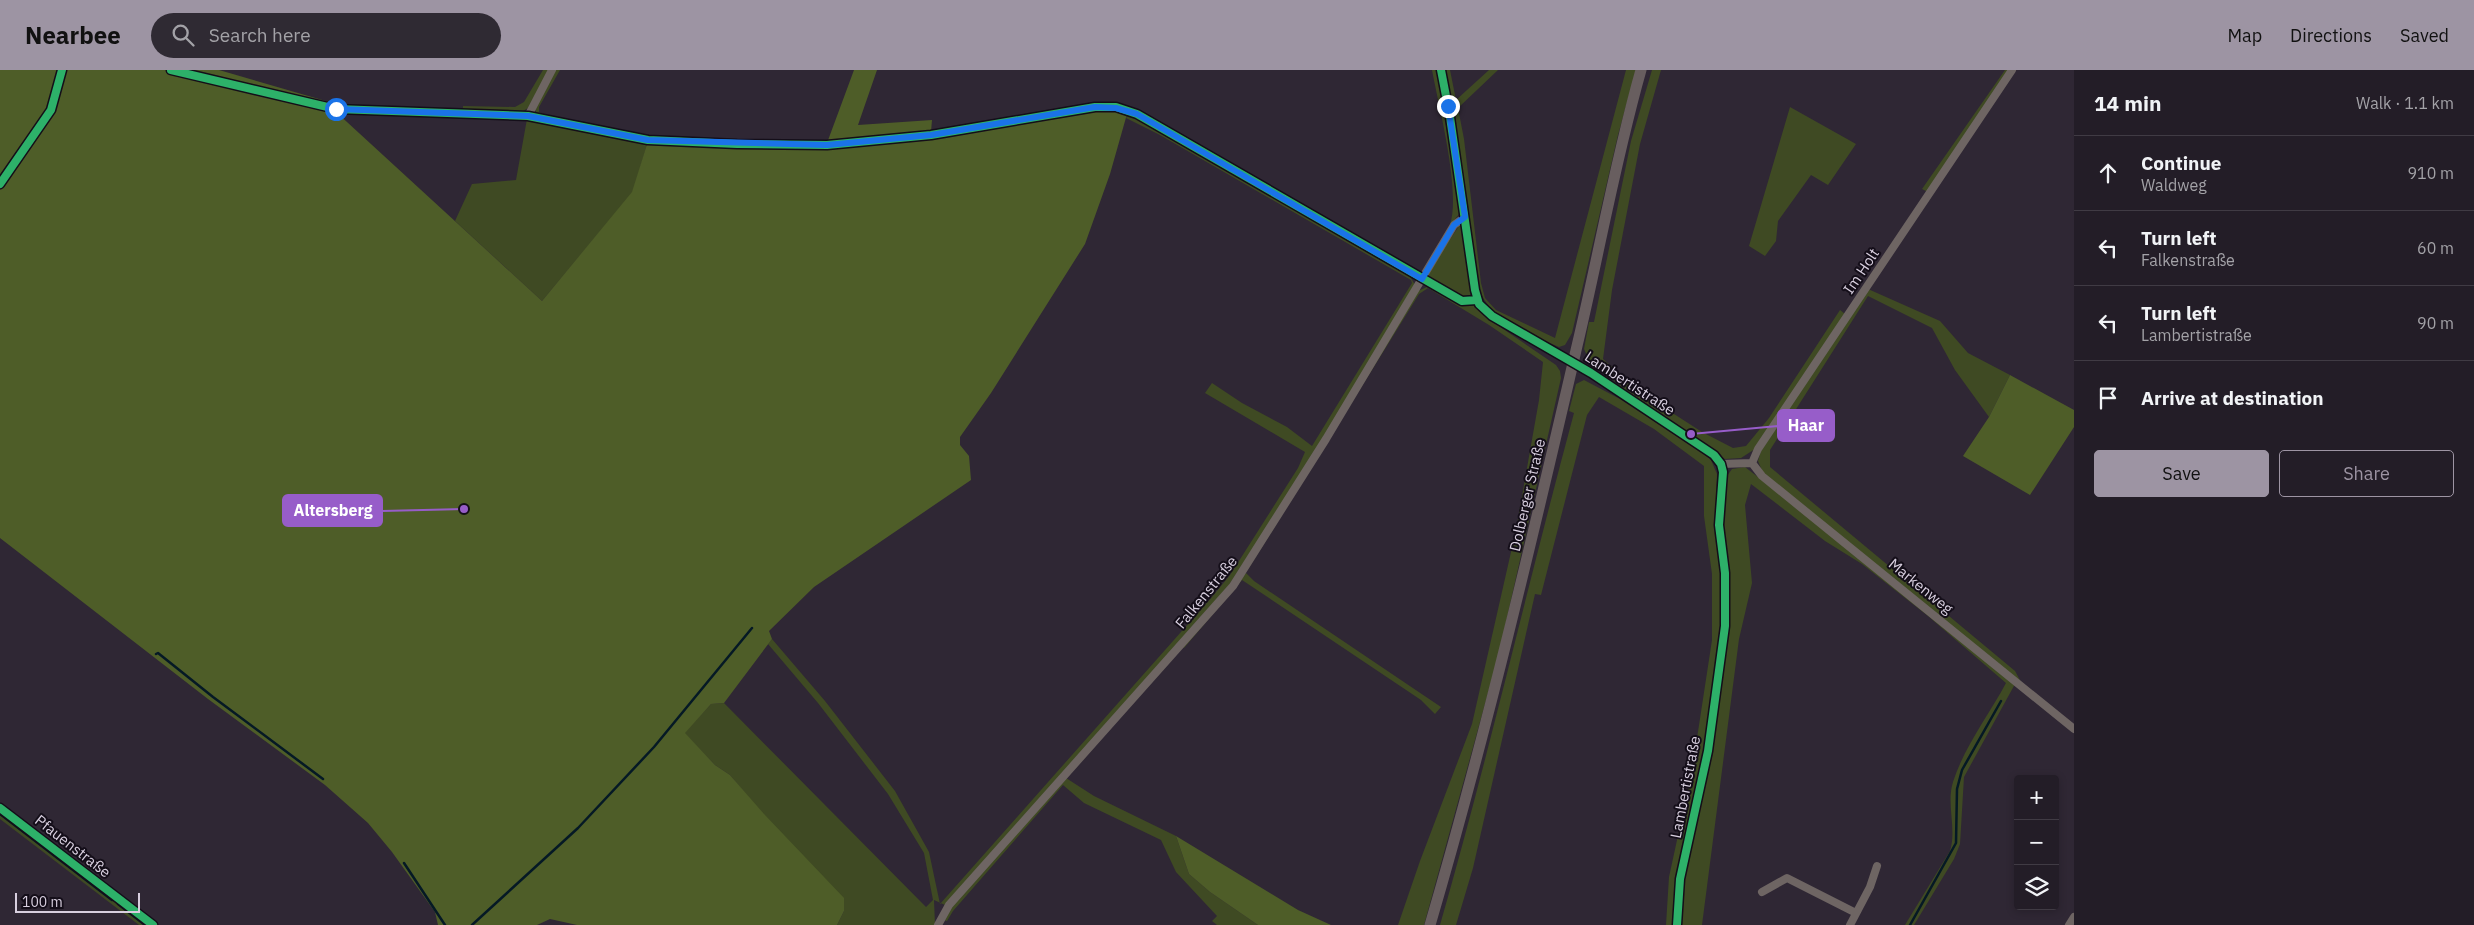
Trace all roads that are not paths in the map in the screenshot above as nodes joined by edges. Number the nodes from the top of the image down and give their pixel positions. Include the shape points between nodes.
1 (62, 70) edge
2 (171, 70) edge
3 (552, 70) edge
4 (1441, 70) edge
5 (1641, 70) edge
6 (2012, 70) edge
7 (528, 116) junction
8 (0, 184) edge
9 (1465, 217) junction
10 (1422, 279) junction
11 (1477, 300) junction
12 (1573, 363) junction
13 (1752, 463) junction
14 (1721, 464) junction
15 (2074, 729) edge
16 (0, 808) edge
17 (1877, 866) dead end
18 (1762, 892) dead end
19 (1856, 912) junction
20 (2074, 917) edge
21 (153, 925) edge
22 (938, 925) edge
23 (1430, 925) edge
24 (1677, 925) edge
25 (1850, 925) edge
26 (2069, 925) edge

1 - 8 street via 51,110
2 - 7 street via 336,109
3 - 7 street
4 - 9 street
5 - 12 main road, Dolberger Straße via 1622,137
6 - 13 street, Im Holt
7 - 10 street via 648,140 827,145 931,135 1095,107 1116,108 1137,114
9 - 10 street, Falkenstraße via 1454,225
9 - 11 street
10 - 11 street via 1462,302
10 - 22 street, Falkenstraße via 1233,586 949,904
11 - 12 street, Lambertistraße via 1492,316
12 - 14 street, Lambertistraße via 1714,455
12 - 23 main road, Dolberger Straße via 1498,679
13 - 14 street
13 - 15 street, Markenweg via 1762,476
14 - 24 street, Lambertistraße via 1719,525 1725,574 1725,626 1708,751 1680,879
16 - 21 street, Pfauenstraße
17 - 19 street
18 - 19 street via 1787,878
19 - 25 street
20 - 26 street

